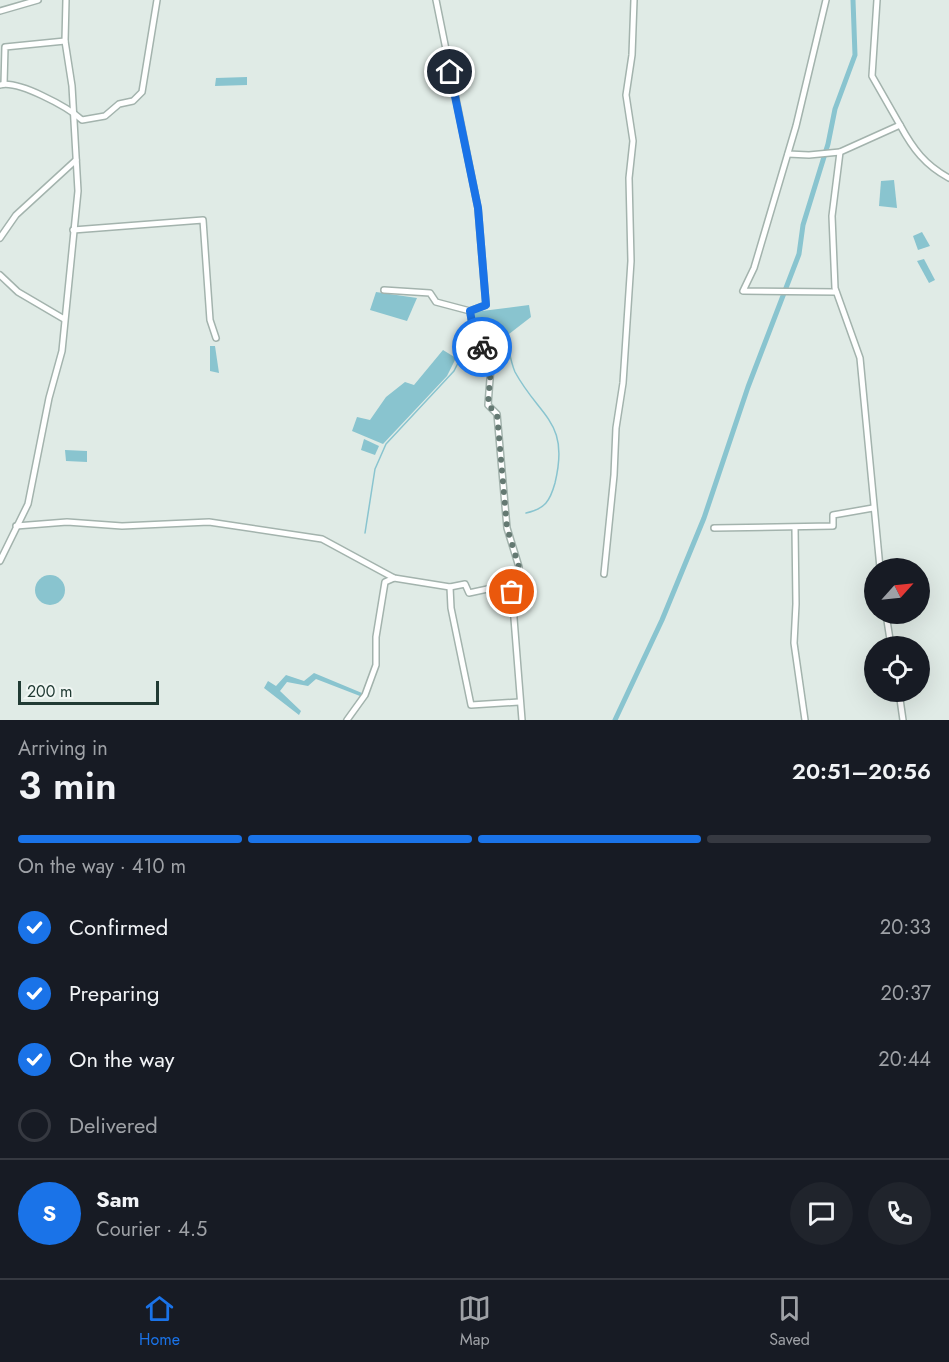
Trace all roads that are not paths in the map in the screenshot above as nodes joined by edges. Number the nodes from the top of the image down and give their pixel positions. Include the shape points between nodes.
1 (38, 0) edge
2 (66, 0) edge
3 (157, 0) edge
4 (436, 0) edge
5 (634, 0) edge
6 (826, 0) edge
7 (877, 0) edge
8 (0, 10) edge
9 (65, 41) junction
10 (2, 84) edge
11 (73, 112) junction
12 (900, 125) junction
13 (838, 152) junction
14 (788, 154) junction
15 (76, 160) junction
16 (949, 178) edge
17 (73, 230) junction
18 (0, 238) edge
19 (0, 275) edge
20 (384, 290) dead end
21 (836, 292) junction
22 (470, 311) junction
23 (64, 319) junction
24 (216, 338) dead end
25 (873, 508) junction
26 (16, 526) junction
27 (714, 528) dead end
28 (795, 528) junction
29 (879, 558) edge
30 (0, 561) edge
31 (604, 574) dead end
32 (394, 578) junction
33 (515, 583) junction
34 (450, 587) junction
35 (519, 702) junction
36 (900, 702) edge
37 (347, 720) edge
38 (522, 720) edge
39 (805, 720) edge
40 (903, 720) edge

1 - 8 street
2 - 9 street
3 - 11 street via 142,92 133,102 119,104 105,116 82,120
4 - 22 street via 478,208 486,305
5 - 31 street via 626,95 633,141 629,178 632,261
6 - 14 street
7 - 12 street via 872,76
9 - 10 street via 5,47
9 - 11 street
10 - 11 street via 28,90
11 - 15 street
12 - 13 street
12 - 16 street via 929,167
13 - 14 street
13 - 21 street via 832,216
14 - 21 street via 754,268 743,291
15 - 17 street via 78,191
15 - 18 street via 16,215
17 - 23 street
17 - 24 street via 204,220 210,320
19 - 23 street via 18,292
20 - 22 street via 430,292 436,302
21 - 25 street via 860,358
22 - 33 street via 475,340 485,350 491,366 488,405 497,414 507,528 519,567
23 - 26 street via 62,351 28,504
25 - 28 street via 833,515 833,526
25 - 29 street
26 - 30 street
26 - 32 street via 209,522 322,540
27 - 28 street
28 - 39 street via 794,643
32 - 34 street
32 - 37 street via 385,582 376,637 376,665 365,695
33 - 34 street via 469,593 465,584
33 - 35 street via 512,592
34 - 35 street via 471,705
35 - 38 street
36 - 40 street

